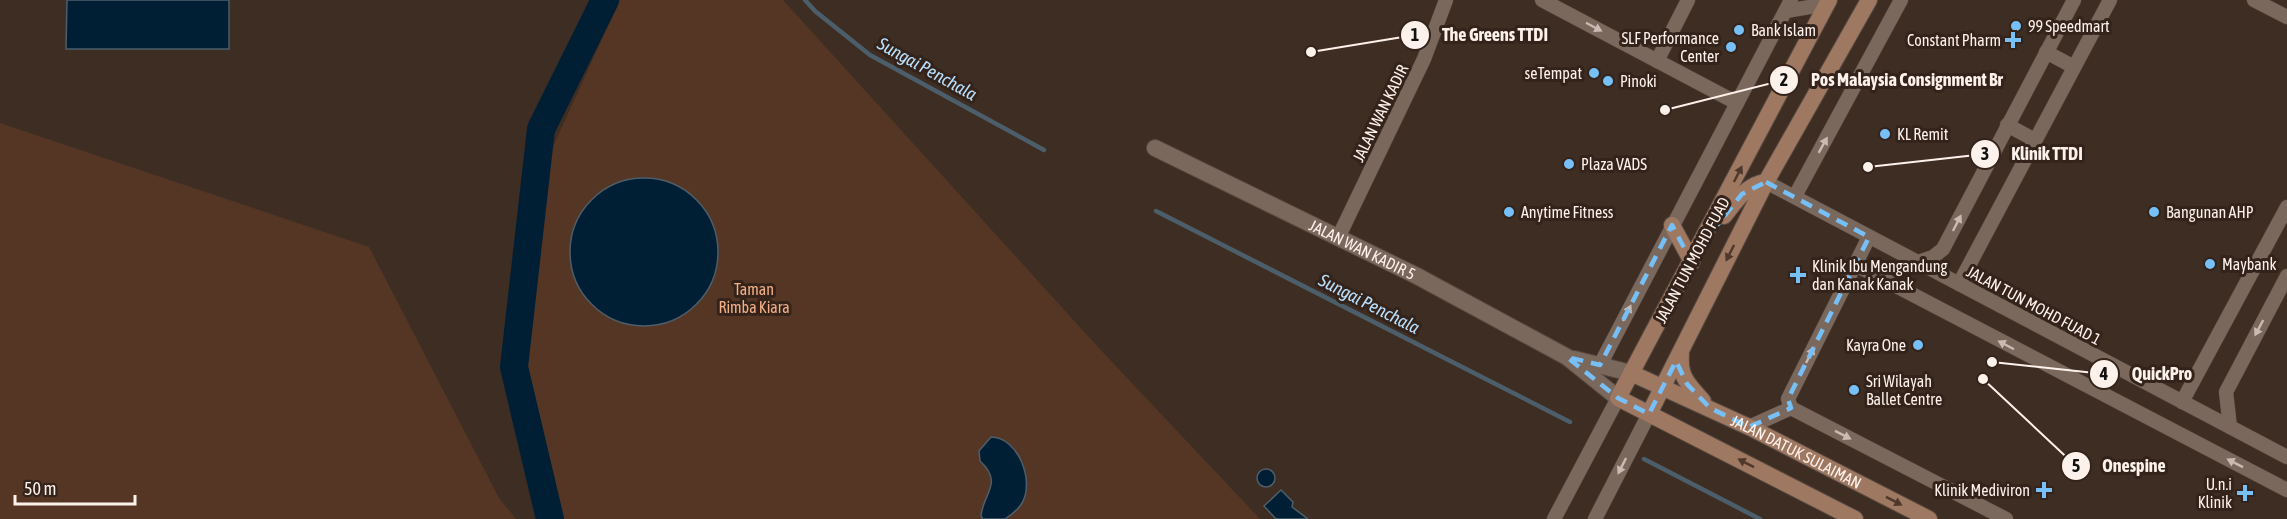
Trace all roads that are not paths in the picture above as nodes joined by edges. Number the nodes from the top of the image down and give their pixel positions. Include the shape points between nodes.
1 (1446, 0) edge
2 (1542, 0) edge
3 (1688, 0) edge
4 (1869, 0) edge
5 (1901, 0) edge
6 (2074, 0) edge
7 (2110, 0) edge
8 (2254, 0) edge
9 (1828, 2) edge
10 (1789, 5) edge
11 (2287, 17) edge
12 (2046, 52) junction
13 (1657, 61) junction
14 (2074, 67) junction
15 (1737, 103) junction
16 (2007, 125) junction
17 (2035, 140) junction
18 (1155, 148) dead end
19 (1766, 183) junction
20 (1795, 196) junction
21 (2287, 207) edge
22 (1672, 225) junction
23 (1869, 237) junction
24 (1338, 238) junction
25 (1696, 254) junction
26 (1918, 262) junction
27 (1856, 265) junction
28 (2287, 276) edge
29 (1959, 284) junction
30 (1682, 350) junction
31 (1567, 357) junction
32 (1600, 365) junction
33 (1631, 373) junction
34 (1663, 386) junction
35 (1618, 398) junction
36 (2182, 402) junction
37 (1710, 408) junction
38 (1791, 408) junction
39 (1649, 414) junction
40 (1749, 427) junction
41 (2230, 427) junction
42 (2287, 457) edge
43 (2287, 490) edge
44 (1554, 519) edge
45 (1595, 519) edge
46 (1855, 519) edge
47 (1929, 519) edge
48 (2006, 519) edge

1 - 24 street, JALAN WAN KADIR via 1424,59
2 -> 13 street
3 - 13 street
4 - 19 main road, JALAN TUN MOHD FUAD
20 -> 5 street
6 - 12 street
7 - 14 street
8 - 11 street
9 - 10 street
25 -> 9 main road, JALAN TUN MOHD FUAD
10 - 15 street, JALAN TUN MOHD FUAD
12 - 14 street
12 - 16 street
13 - 15 street
14 - 17 street
15 - 22 street, JALAN TUN MOHD FUAD
16 - 17 street
26 -> 16 street via 1943,249
17 - 29 street
18 - 24 street, JALAN WAN KADIR 5
19 - 20 street, JALAN TUN MOHD FUAD 1
19 - 25 main road via 1754,184 1742,194
19 -> 30 main road, JALAN TUN MOHD FUAD
20 - 23 street, JALAN TUN MOHD FUAD 1
21 - 36 street
22 - 25 main road
32 -> 22 street, JALAN TUN MOHD FUAD
23 - 26 street, JALAN TUN MOHD FUAD 1
23 - 27 street
24 - 31 street, JALAN WAN KADIR 5
25 - 33 main road, JALAN TUN MOHD FUAD
26 - 29 street, JALAN TUN MOHD FUAD 1
38 -> 27 street via 1788,399
43 -> 27 street
28 -> 41 street via 2226,392
29 - 36 street, JALAN TUN MOHD FUAD 1
30 - 34 main road, JALAN TUN MOHD FUAD
30 - 37 main road via 1680,369
31 - 32 street, JALAN WAN KADIR 5
31 - 35 street, JALAN WAN KADIR 5
32 - 33 street, JALAN WAN KADIR 5
33 - 34 main road, JALAN DATUK SULAIMAN
33 - 35 main road, JALAN TUN MOHD FUAD
34 - 37 main road, JALAN DATUK SULAIMAN
34 - 39 main road, JALAN TUN MOHD FUAD
35 - 39 main road, JALAN DATUK SULAIMAN
35 - 44 street, JALAN TUN MOHD FUAD
36 - 41 street, JALAN TUN MOHD FUAD 1
37 - 40 main road, JALAN DATUK SULAIMAN
38 - 40 street
38 -> 48 street
39 -> 45 street, JALAN TUN MOHD FUAD
46 -> 39 main road, JALAN DATUK SULAIMAN
40 -> 47 main road, JALAN DATUK SULAIMAN
41 - 42 street, JALAN TUN MOHD FUAD 1

